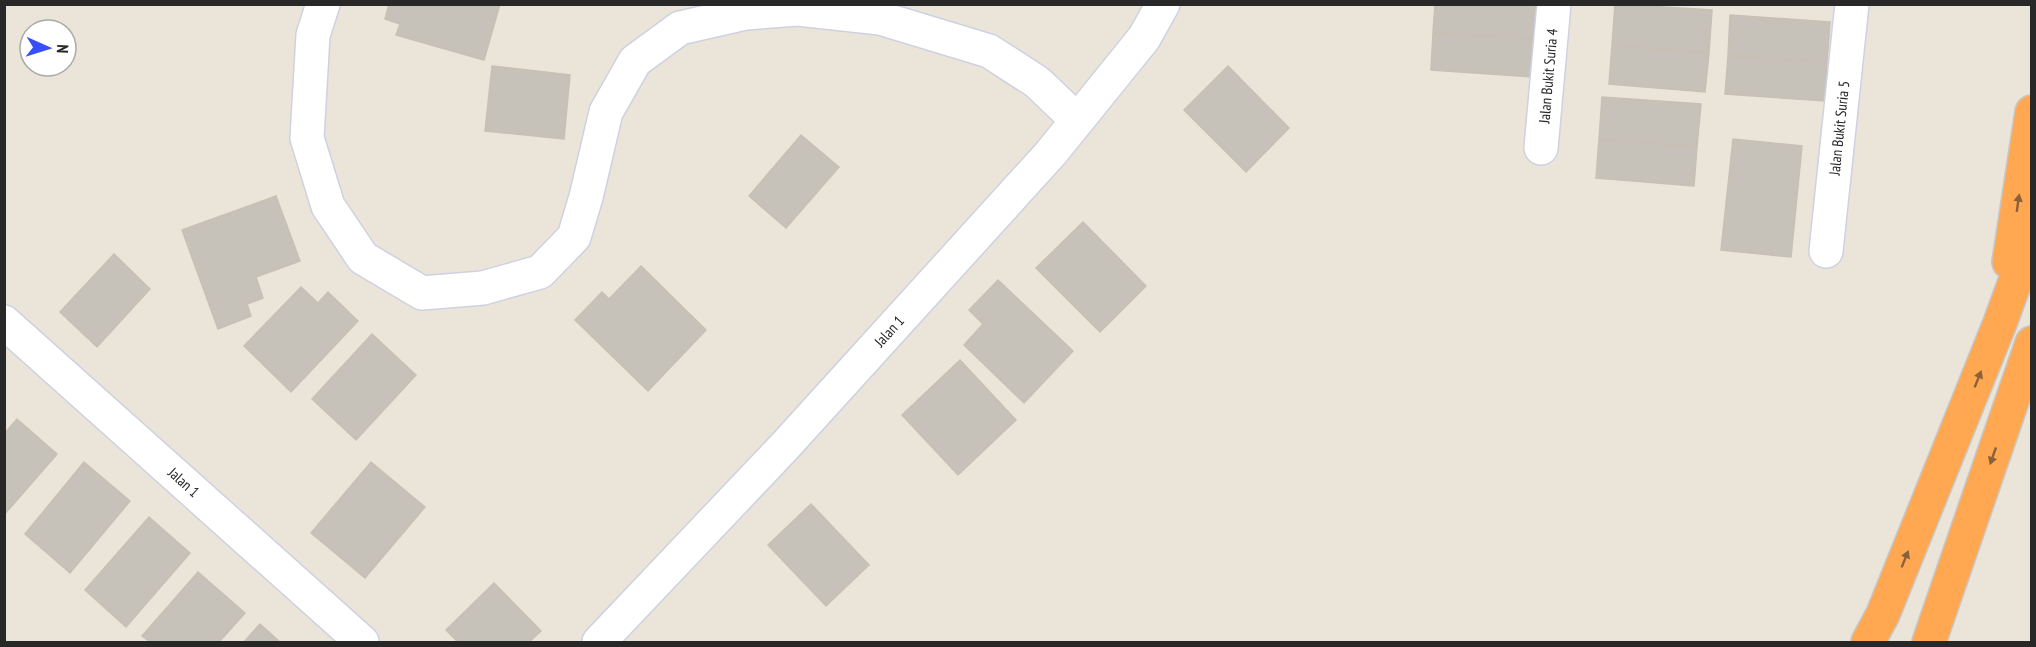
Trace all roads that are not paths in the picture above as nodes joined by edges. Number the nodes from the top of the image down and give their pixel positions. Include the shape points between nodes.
1 (323, 4) edge
2 (1162, 4) edge
3 (1554, 4) edge
4 (1852, 4) edge
5 (2031, 112) edge
6 (1077, 120) junction
7 (1541, 148) dead end
8 (2031, 235) edge
9 (1826, 251) dead end
10 (4, 322) edge
11 (2000, 323) junction
12 (2031, 343) edge
13 (2031, 369) edge
14 (2012, 401) junction
15 (362, 642) edge
16 (599, 642) edge
17 (1868, 642) edge
18 (1929, 642) edge

1 - 6 street via 313,36 307,138 328,206 363,258 422,293 483,288 540,272 549,263 574,237 606,112 635,61 680,28 746,13 798,9 880,18 989,51 1037,82
2 - 6 street, Jalan 1 via 1144,38
3 - 7 street, Jalan Bukit Suria 4
4 - 9 street, Jalan Bukit Suria 5
11 -> 5 highway
6 - 16 street, Jalan 1 via 785,446
8 - 11 highway
10 - 15 street, Jalan 1
17 -> 11 highway via 1883,614
12 - 14 highway
13 - 14 highway
14 -> 18 highway

